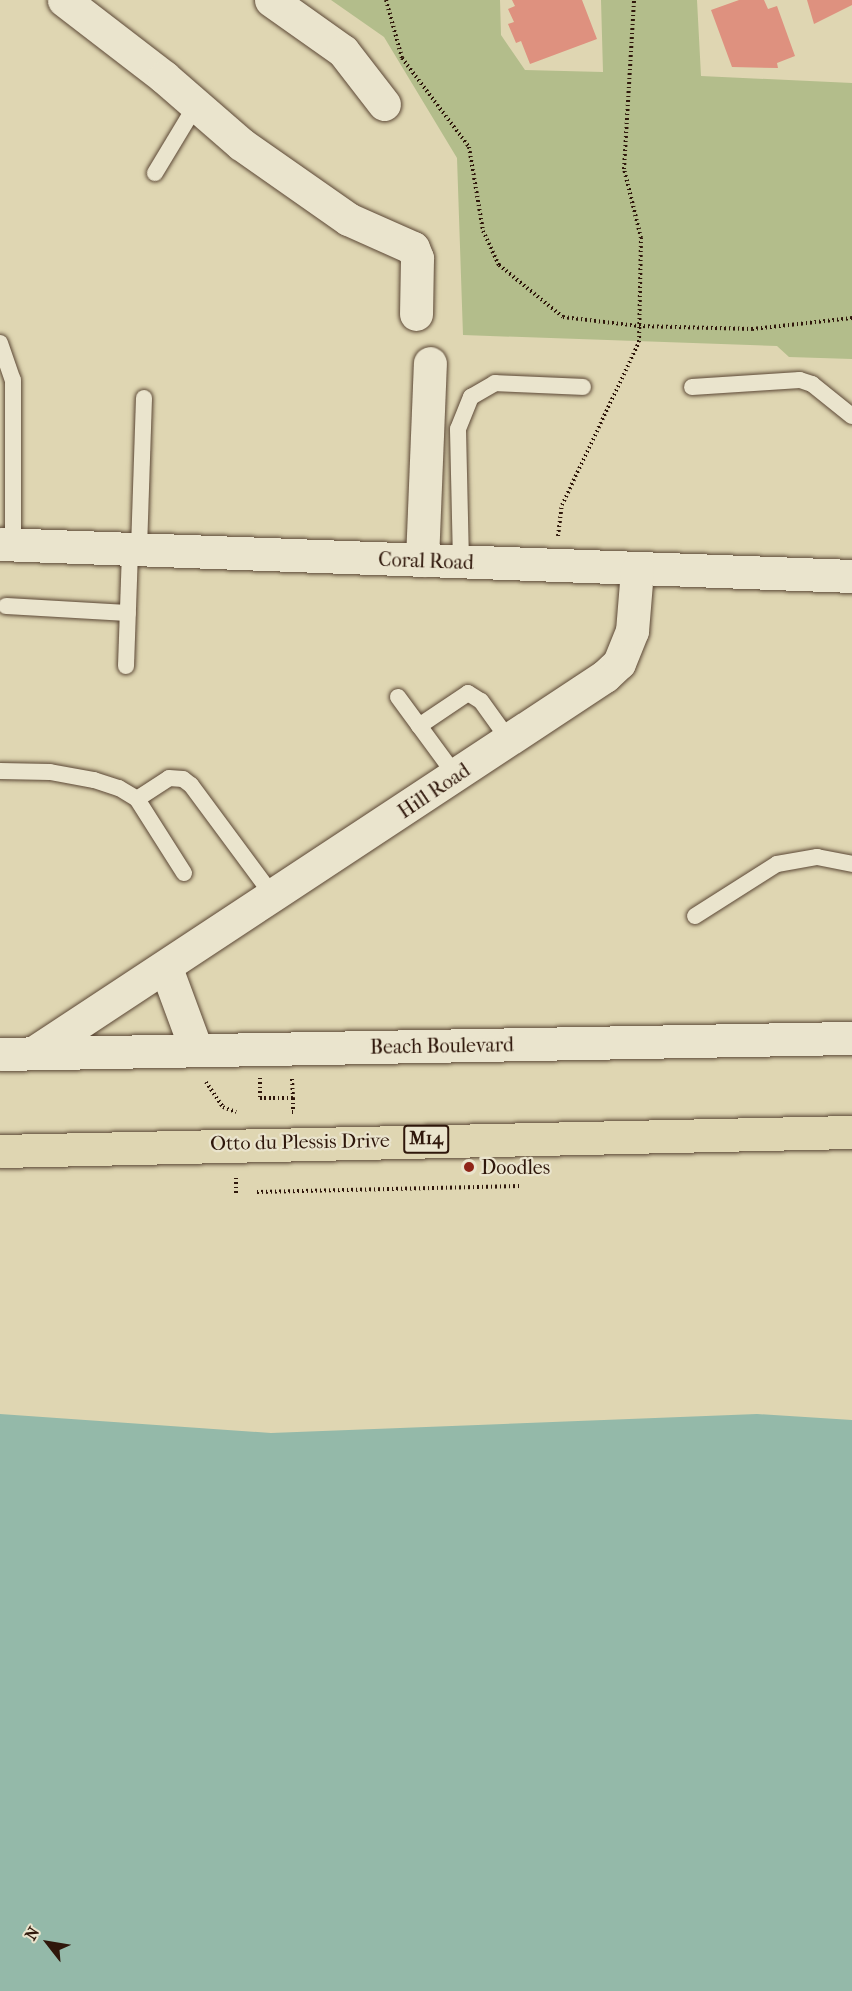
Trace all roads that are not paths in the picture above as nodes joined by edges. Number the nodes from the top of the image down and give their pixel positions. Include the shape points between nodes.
1 (64, 0) edge
2 (271, 0) edge
3 (384, 104) dead end
4 (196, 105) junction
5 (155, 172) dead end
6 (416, 314) dead end
7 (0, 343) edge
8 (430, 363) dead end
9 (583, 387) dead end
10 (692, 387) dead end
11 (144, 398) dead end
12 (852, 416) edge
13 (6, 544) edge
14 (135, 549) junction
15 (422, 560) junction
16 (461, 562) junction
17 (637, 570) junction
18 (852, 576) edge
19 (6, 606) dead end
20 (128, 613) junction
21 (126, 666) dead end
22 (398, 696) dead end
23 (419, 726) junction
24 (509, 740) junction
25 (0, 771) edge
26 (456, 776) junction
27 (137, 799) junction
28 (852, 864) edge
29 (184, 873) dead end
30 (274, 897) junction
31 (695, 916) dead end
32 (166, 969) junction
33 (852, 1038) edge
34 (196, 1049) junction
35 (33, 1053) junction
36 (0, 1054) edge
37 (852, 1131) edge
38 (0, 1150) edge

1 - 4 street
2 - 3 street via 343,51
4 - 5 lane
4 - 6 street via 218,127 348,219 413,248 417,258
7 - 13 lane via 13,380
8 - 15 street
9 - 16 lane via 495,384 471,397 458,429
10 - 12 lane via 800,380 812,384
11 - 14 lane
13 - 14 street, Coral Road
14 - 15 street, Coral Road
14 - 20 lane
15 - 16 street, Coral Road
16 - 17 street, Coral Road
17 - 18 street, Coral Road
17 - 24 street, Hill Road via 632,631 619,663
19 - 20 lane
20 - 21 lane
22 - 23 lane
23 - 24 lane via 468,693 481,701
23 - 26 lane
24 - 26 street, Hill Road
25 - 27 lane via 50,772 94,780
26 - 30 street, Hill Road
27 - 29 lane
27 - 30 lane via 169,778 183,779
28 - 31 lane via 818,857 777,864
30 - 32 street, Hill Road
32 - 34 street
32 - 35 street, Hill Road
33 - 34 street, Beach Boulevard
34 - 35 street, Beach Boulevard
35 - 36 street, Beach Boulevard
37 - 38 main road, Otto du Plessis Drive / M14

